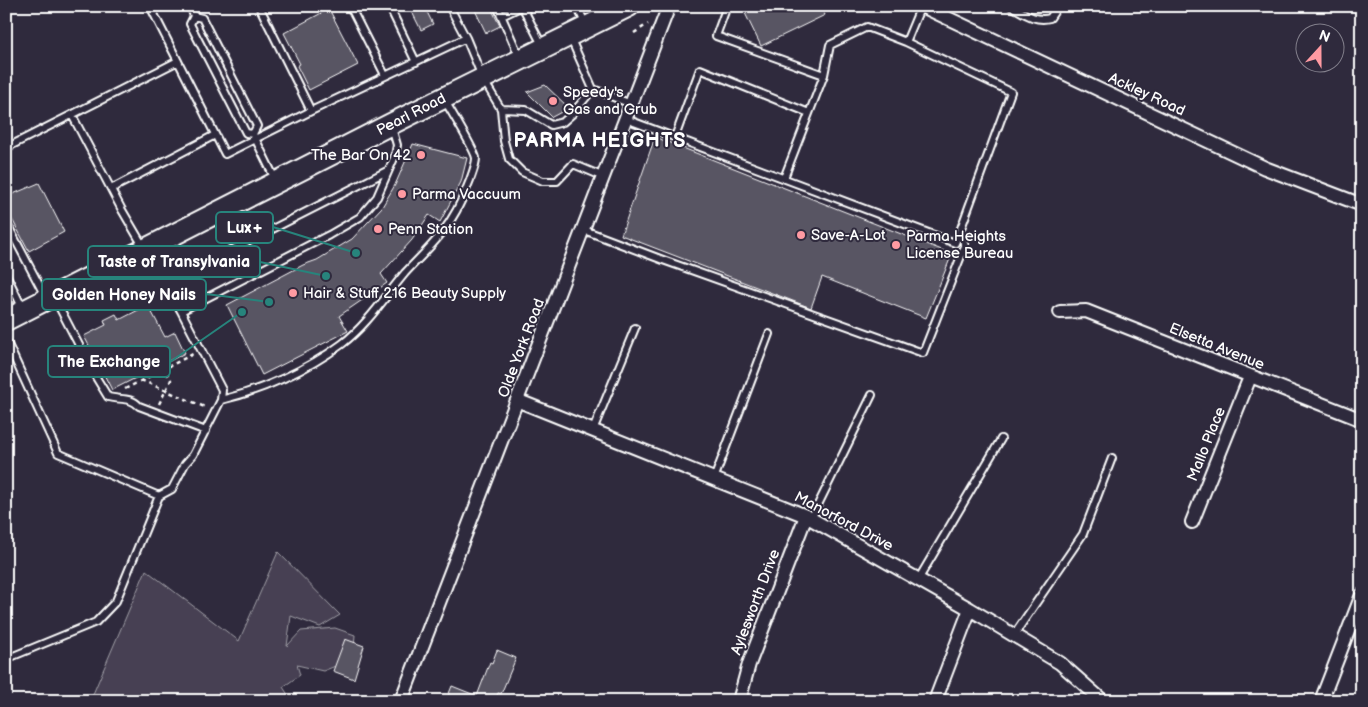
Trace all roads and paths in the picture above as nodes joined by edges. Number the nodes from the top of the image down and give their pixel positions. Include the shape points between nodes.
1 (150, 6) edge
2 (190, 6) edge
3 (259, 6) edge
4 (350, 6) edge
5 (389, 6) edge
6 (449, 6) edge
7 (497, 6) edge
8 (522, 6) edge
9 (577, 6) edge
10 (629, 6) edge
11 (664, 6) edge
12 (727, 6) edge
13 (922, 6) edge
14 (1011, 6) edge
15 (1058, 6) edge
16 (194, 16) junction
17 (502, 16) junction
18 (578, 31) junction
19 (466, 38) junction
20 (906, 42) junction
21 (544, 48) junction
22 (521, 60) junction
23 (178, 61) junction
24 (416, 62) junction
25 (824, 74) junction
26 (385, 76) junction
27 (483, 78) junction
28 (593, 89) junction
29 (444, 98) junction
30 (631, 104) junction
31 (501, 108) junction
32 (311, 110) junction
33 (809, 113) junction
34 (72, 114) junction
35 (626, 119) junction
36 (391, 124) junction
37 (215, 135) junction
38 (254, 136) junction
39 (675, 137) junction
40 (6, 148) edge
41 (387, 171) junction
42 (604, 177) junction
43 (784, 178) junction
44 (276, 182) junction
45 (111, 189) junction
46 (1362, 205) edge
47 (6, 222) edge
48 (584, 230) junction
49 (960, 232) junction
50 (146, 249) junction
51 (6, 274) edge
52 (166, 283) junction
53 (51, 298) junction
54 (181, 311) junction
55 (1060, 312) dead end
56 (12, 316) edge
57 (635, 328) dead end
58 (770, 334) dead end
59 (6, 340) edge
60 (201, 350) junction
61 (164, 369) junction
62 (1250, 377) junction
63 (141, 380) junction
64 (167, 391) junction
65 (872, 395) dead end
66 (108, 397) junction
67 (221, 400) junction
68 (519, 401) junction
69 (215, 411) junction
70 (155, 412) junction
71 (1362, 420) edge
72 (592, 430) junction
73 (206, 431) junction
74 (1001, 439) dead end
75 (1112, 458) dead end
76 (714, 479) junction
77 (159, 496) junction
78 (808, 518) junction
79 (1192, 522) dead end
80 (918, 580) junction
81 (1362, 596) edge
82 (970, 609) junction
83 (1014, 636) junction
84 (6, 659) edge
85 (401, 701) edge
86 (739, 701) edge
87 (935, 701) edge
88 (1103, 701) edge
89 (1321, 701) edge

1 - 23 lane
2 - 16 lane
3 - 32 lane
4 - 26 lane
5 - 24 lane
6 - 19 lane
7 - 17 lane
8 - 17 lane
8 - 21 lane
9 - 18 lane
10 - 18 main road, Pearl Road
11 - 30 street, Olde York Road via 667,11
12 - 25 lane via 716,36
13 - 20 lane
13 - 46 street, Ackley Road via 1265,168
14 - 15 lane via 1036,19 1050,18
16 - 38 lane via 202,18 257,126
16 - 38 lane via 190,24 246,133
17 - 22 lane
18 - 21 main road, Pearl Road
18 - 28 lane
19 - 24 lane
19 - 27 lane
20 - 25 lane via 867,27 830,45
20 - 49 lane via 1011,92
21 - 22 main road, Pearl Road
22 - 27 main road, Pearl Road
23 - 34 lane
23 - 37 lane
24 - 26 lane
25 - 33 lane
26 - 32 lane
27 - 29 main road, Pearl Road
27 - 31 lane
28 - 30 lane
28 - 31 lane via 563,122 551,125 526,110
29 - 36 main road, Pearl Road
29 - 67 lane via 476,158 466,191 441,234 368,319 343,343 276,381
30 - 35 street, Olde York Road
31 - 42 lane via 509,159 522,172 543,181 558,181 573,164
32 - 38 lane
33 - 39 lane via 700,69
33 - 43 lane
34 - 40 lane
34 - 45 lane
35 - 39 lane
35 - 42 street, Olde York Road
36 - 41 lane via 397,151
36 - 44 main road, Pearl Road
37 - 38 lane via 225,154
37 - 45 lane
38 - 44 lane
39 - 43 lane
41 - 52 lane
41 - 54 lane via 376,197 360,217
42 - 48 street, Olde York Road
43 - 49 lane via 955,243
44 - 50 main road, Pearl Road
45 - 50 lane
47 - 53 lane
48 - 49 lane via 923,353 965,246
48 - 68 street, Olde York Road
50 - 52 lane
50 - 53 main road, Pearl Road
51 - 56 lane
52 - 54 lane
53 - 56 main road, Pearl Road
53 - 66 lane
54 - 60 lane
55 - 62 street, Elsetta Avenue via 1086,312
57 - 72 lane
58 - 76 lane
59 - 77 lane via 58,454
60 - 61 path
60 - 67 lane via 222,390
61 - 63 path
61 - 64 path via 171,380
62 - 71 street, Elsetta Avenue
62 - 79 street, Mallo Place
63 - 64 path
63 - 66 path
64 - 69 path
64 - 70 path
65 - 78 lane
66 - 70 lane via 131,400
67 - 69 lane
68 - 72 street, Manorford Drive
68 - 85 street, Olde York Road
69 - 73 lane
70 - 73 lane
72 - 76 street, Manorford Drive
73 - 77 lane via 172,489
74 - 80 lane
75 - 83 lane via 1083,534
76 - 78 street, Manorford Drive
77 - 84 lane via 116,601 96,622
78 - 80 street, Manorford Drive
78 - 86 street, Aylesworth Drive via 749,664
80 - 82 street, Manorford Drive
81 - 89 street
82 - 83 street, Manorford Drive
82 - 87 street
83 - 88 street, Manorford Drive via 1060,664

